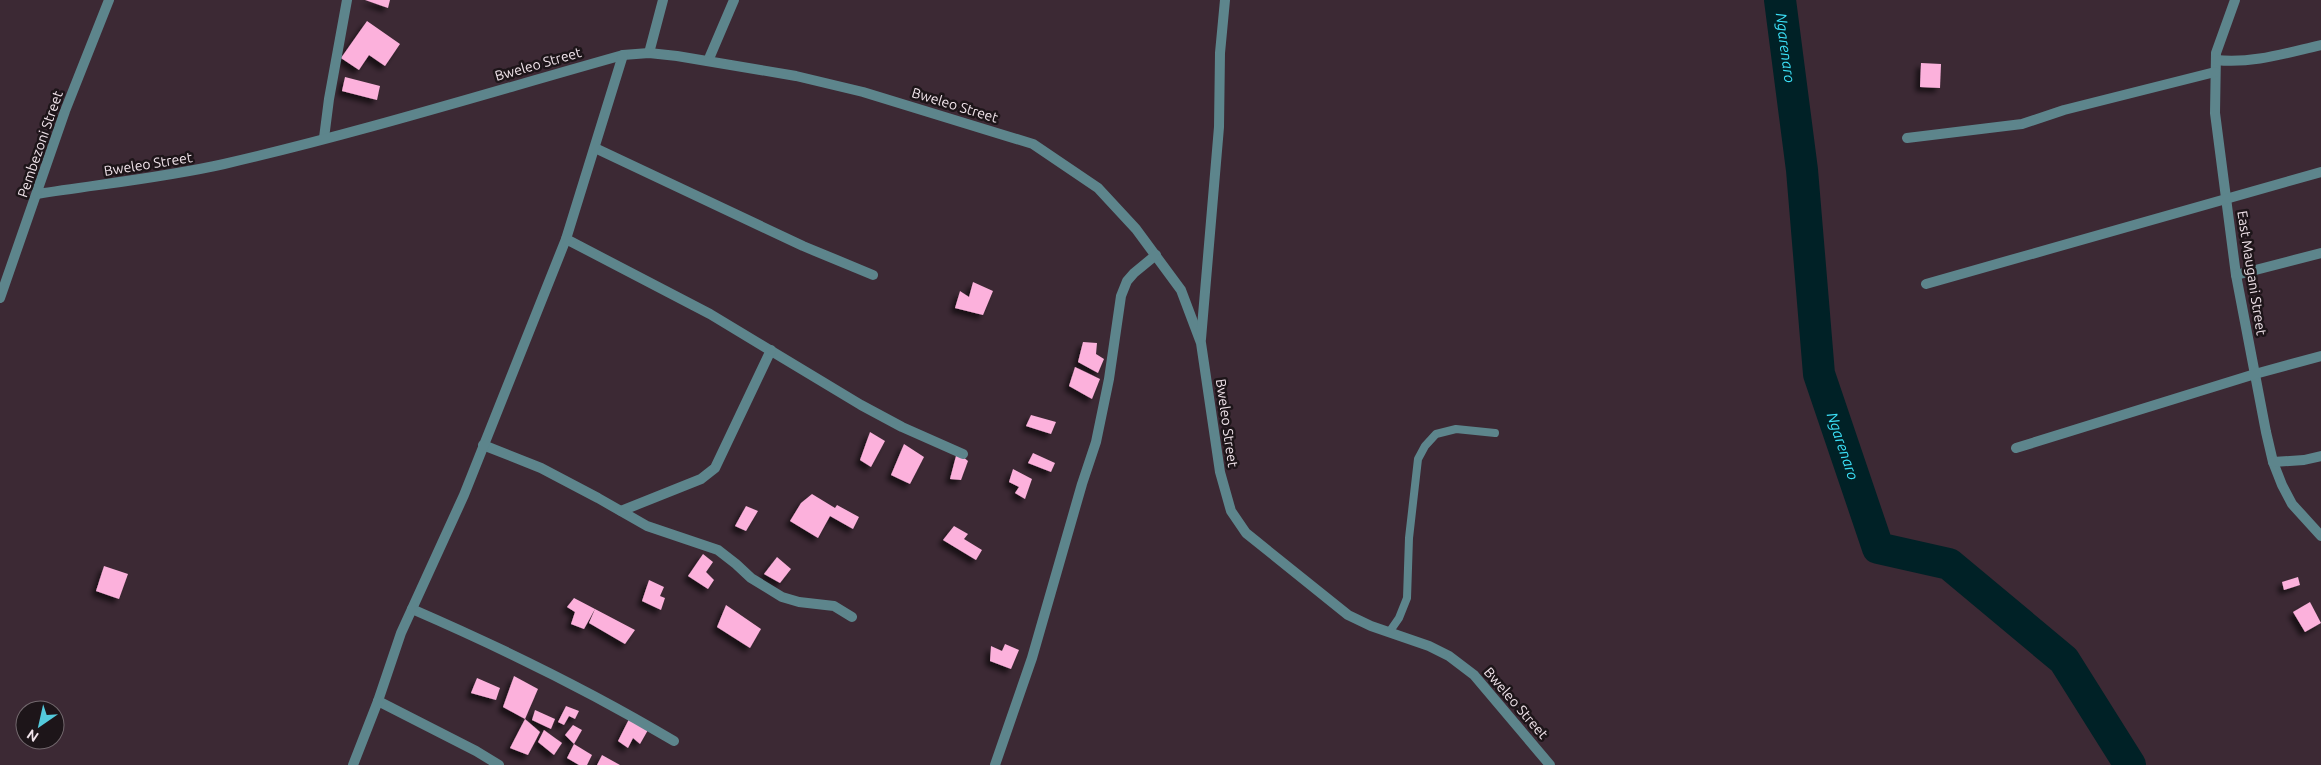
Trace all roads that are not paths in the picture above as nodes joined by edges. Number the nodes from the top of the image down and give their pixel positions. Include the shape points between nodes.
1 (109, 0) edge
2 (347, 0) edge
3 (663, 0) edge
4 (734, 0) edge
5 (1225, 0) edge
6 (2235, 0) edge
7 (2321, 45) edge
8 (649, 53) junction
9 (624, 55) junction
10 (2216, 60) junction
11 (708, 61) junction
12 (2215, 72) junction
13 (324, 138) junction
14 (1907, 138) dead end
15 (595, 148) junction
16 (2321, 172) edge
17 (37, 194) junction
18 (2227, 199) junction
19 (566, 239) junction
20 (2321, 253) edge
21 (1156, 255) junction
22 (873, 275) dead end
23 (2236, 276) junction
24 (1926, 284) dead end
25 (0, 298) edge
26 (1201, 343) junction
27 (771, 350) junction
28 (2321, 356) edge
29 (2255, 374) junction
30 (1495, 433) dead end
31 (483, 445) junction
32 (2016, 448) dead end
33 (963, 454) dead end
34 (2321, 456) edge
35 (2273, 462) junction
36 (621, 511) junction
37 (2321, 536) edge
38 (412, 609) junction
39 (852, 617) dead end
40 (1390, 631) junction
41 (378, 701) junction
42 (674, 742) dead end
43 (353, 765) edge
44 (499, 765) edge
45 (995, 765) edge
46 (1550, 765) edge

1 - 17 street, Pembezoni Street via 65,111
2 - 13 street
3 - 8 street
4 - 11 street
5 - 26 street via 1219,127
6 - 10 street, East Maugani Street
7 - 10 street via 2261,59
8 - 9 street, Bweleo Street
8 - 11 street, Bweleo Street
9 - 13 street, Bweleo Street
9 - 15 street
10 - 12 street, East Maugani Street
11 - 21 street, Bweleo Street via 834,84 1033,144 1098,188
12 - 14 street via 2064,110 2022,124
12 - 18 street, East Maugani Street via 2215,113
13 - 17 street, Bweleo Street via 224,164 148,179
15 - 19 street
15 - 22 street via 803,246
16 - 18 street
17 - 25 street, Pembezoni Street
18 - 23 street, East Maugani Street
18 - 24 street
19 - 27 street
19 - 31 street
20 - 23 street
21 - 26 street, Bweleo Street via 1181,290
21 - 45 street via 1127,281 1121,296 1096,442 1032,658
23 - 29 street, East Maugani Street
26 - 40 street, Bweleo Street via 1220,472 1231,511 1246,533 1348,615
27 - 33 street via 861,405
27 - 36 street via 715,468 701,479
28 - 29 street
29 - 32 street
29 - 35 street, East Maugani Street
30 - 40 lane via 1456,429 1436,434 1418,459 1409,538 1408,598
31 - 36 street via 541,468
31 - 38 street
34 - 35 street
35 - 37 street, East Maugani Street via 2292,504
36 - 39 street via 647,526 718,550 751,578 782,597 834,606
38 - 41 street
38 - 42 street via 550,673 626,712
40 - 46 street, Bweleo Street via 1429,646 1474,675
41 - 43 street
41 - 44 street

